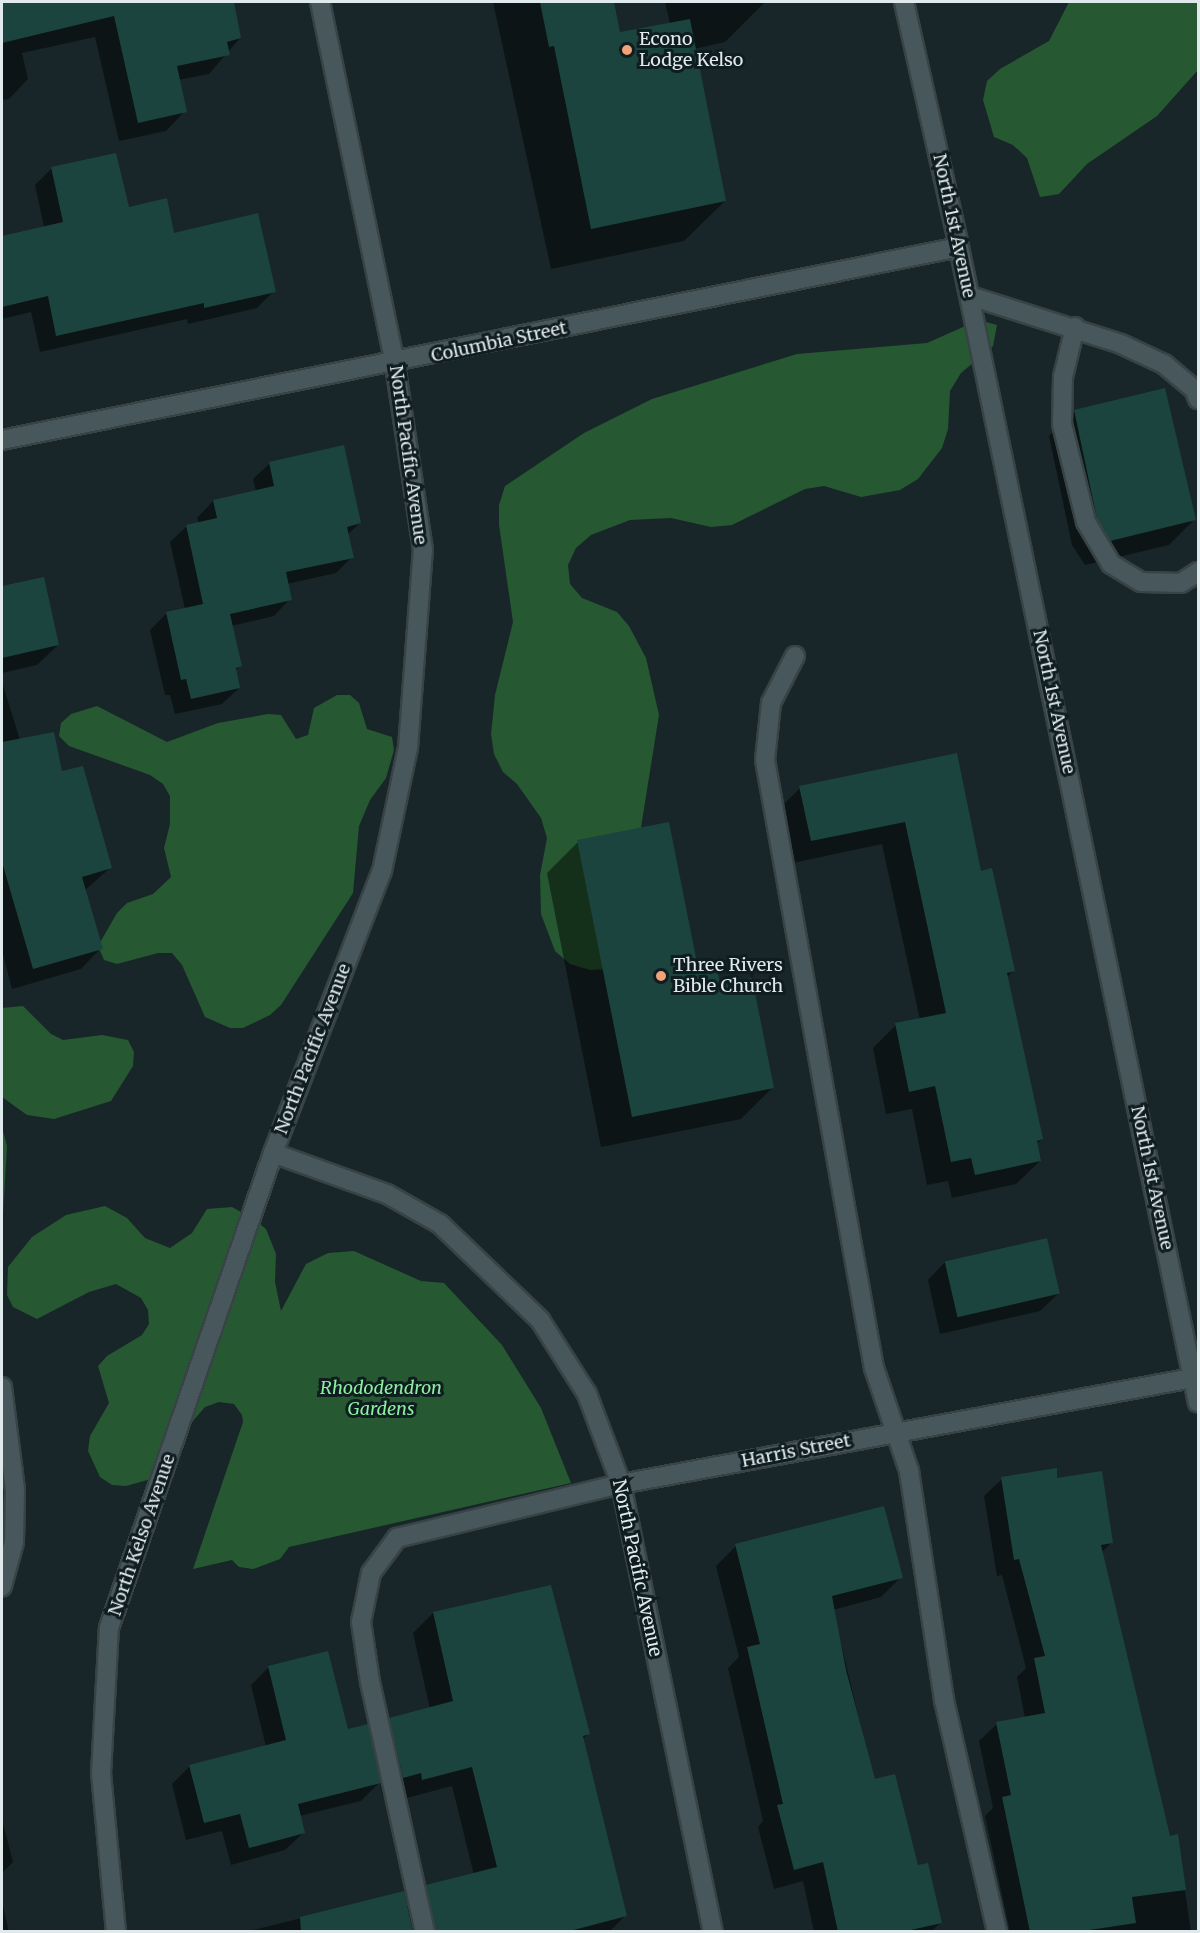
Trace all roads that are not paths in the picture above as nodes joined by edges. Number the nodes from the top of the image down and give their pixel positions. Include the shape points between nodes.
1 (320, 2) edge
2 (904, 2) edge
3 (959, 247) junction
4 (970, 296) junction
5 (1075, 327) junction
6 (395, 364) junction
7 (1198, 399) edge
8 (2, 441) edge
9 (1198, 572) edge
10 (795, 656) dead end
11 (273, 1154) junction
12 (1196, 1377) edge
13 (2, 1387) edge
14 (1198, 1403) edge
15 (895, 1432) junction
16 (621, 1484) junction
17 (2, 1586) edge
18 (116, 1932) edge
19 (425, 1932) edge
20 (713, 1932) edge
21 (997, 1932) edge

1 - 6 street, North Pacific Avenue
2 - 3 street, North 1st Avenue
3 - 4 street, North 1st Avenue
3 - 6 street, Columbia Street
4 - 5 street
4 - 12 street, North 1st Avenue
5 - 7 street via 1164,364 1194,388
5 - 9 street via 1063,377 1062,424 1086,522 1111,564 1141,582 1181,583
6 - 8 street, Columbia Street
6 - 11 street, North Pacific Avenue via 423,550 408,748 382,871
10 - 15 street via 771,703 765,760 874,1368
11 - 16 street, North Pacific Avenue via 387,1194 440,1224 476,1256 540,1320 587,1395
11 - 18 street, North Kelso Avenue via 109,1628 101,1774
12 - 14 street, North 1st Avenue
12 - 15 street, Harris Street
13 - 17 street via 15,1490 14,1542
15 - 16 street, Harris Street
15 - 21 street via 909,1471 944,1700
16 - 19 street, Harris Street via 397,1538 371,1573 361,1622 370,1682
16 - 20 street, North Pacific Avenue

